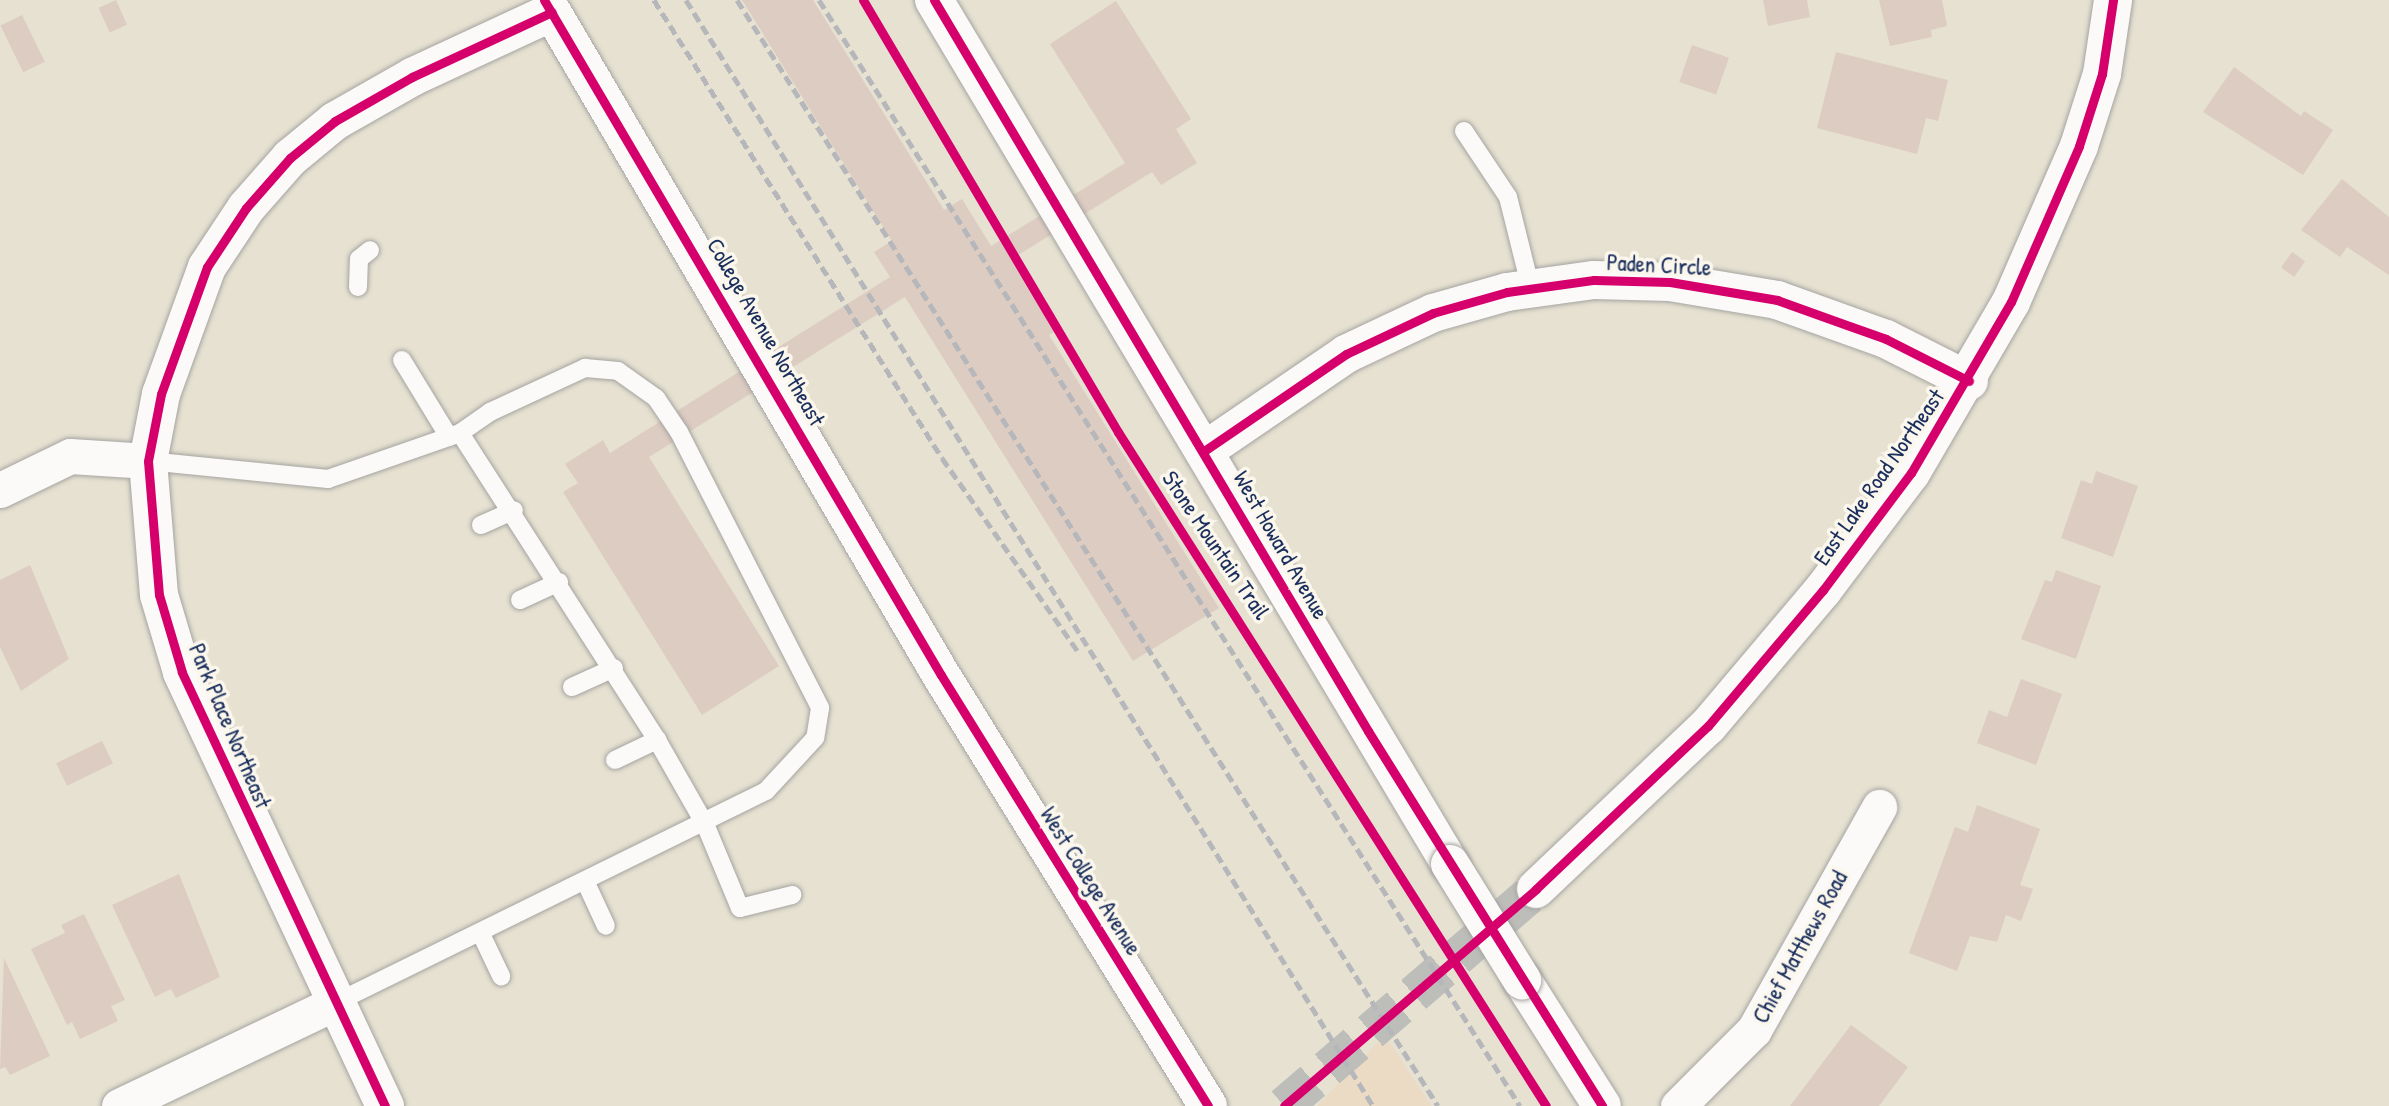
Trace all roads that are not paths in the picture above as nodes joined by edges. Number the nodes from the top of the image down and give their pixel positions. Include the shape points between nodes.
1 (934, 0) edge
2 (2113, 0) edge
3 (552, 12) joint
4 (1465, 131) dead end
5 (370, 250) dead end
6 (358, 287) dead end
7 (1531, 289) junction
8 (402, 360) dead end
9 (1969, 382) junction
10 (455, 435) junction
11 (1204, 451) junction
12 (148, 461) junction
13 (0, 490) edge
14 (514, 510) junction
15 (481, 525) dead end
16 (559, 582) junction
17 (520, 600) dead end
18 (614, 668) junction
19 (941, 675) joint
20 (572, 687) dead end
21 (657, 740) junction
22 (615, 760) dead end
23 (1879, 807) dead end
24 (705, 824) junction
25 (586, 883) junction
26 (1536, 888) tunnel mouth
27 (792, 895) dead end
28 (606, 926) dead end
29 (481, 934) junction
30 (501, 976) dead end
31 (337, 1002) junction
32 (1201, 1095) edge
33 (119, 1106) edge
34 (385, 1106) edge
35 (1602, 1106) edge
36 (1678, 1106) edge

1 - 11 main road, West Howard Avenue
2 - 9 main road, East Lake Road Northeast via 2102,74 2079,146
3 - 12 main road, Park Place Northeast via 412,77 335,121 290,158 246,208 207,267 161,394
3 - 19 main road, College Avenue Northeast
4 - 7 lane via 1508,197
5 - 6 lane via 359,259
7 - 9 main road, Paden Circle via 1594,280 1725,288 1777,300 1886,339
7 - 11 main road, Paden Circle via 1433,313 1346,354
8 - 10 lane
9 - 26 main road, East Lake Road Northeast via 1823,590 1717,715
10 - 12 lane via 328,479
10 - 14 lane
10 - 24 lane via 513,400 586,368 618,371 656,398 679,432 820,708 815,738 797,761 766,791
11 - 35 main road, West Howard Avenue, bridge via 1450,864
12 - 13 street via 70,456
12 - 31 main road, Park Place Northeast via 159,595 182,672
14 - 15 lane
14 - 16 lane
16 - 17 lane
16 - 18 lane
18 - 20 lane
18 - 21 lane
19 - 32 main road, West College Avenue
21 - 22 lane
21 - 24 lane
23 - 36 street, Chief Matthews Road via 1754,1030
24 - 25 lane
24 - 27 lane via 740,908
25 - 28 lane
25 - 29 lane
29 - 30 lane
29 - 31 lane
31 - 33 street
31 - 34 main road, Park Place Northeast

